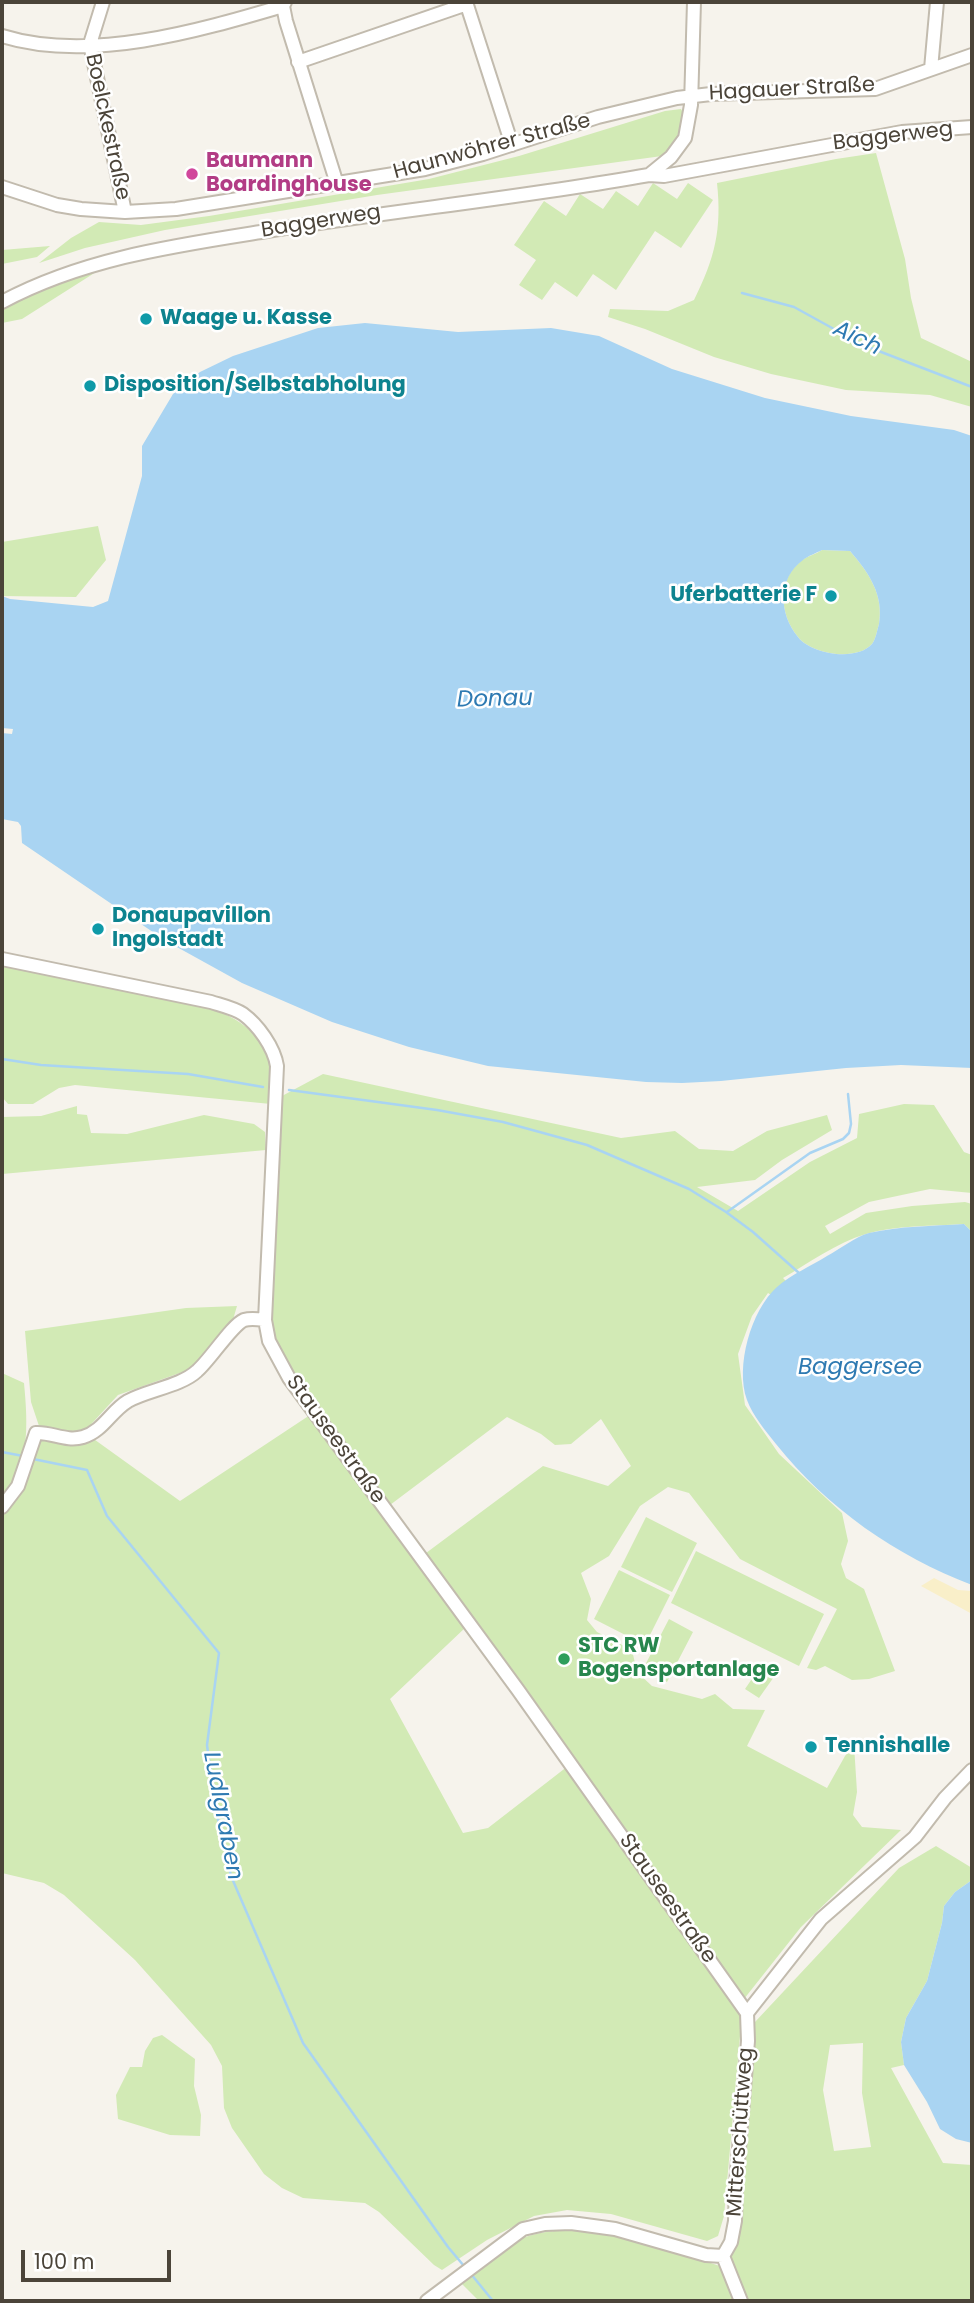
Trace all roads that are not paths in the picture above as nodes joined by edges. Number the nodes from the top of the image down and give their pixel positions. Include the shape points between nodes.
1 (103, 2) edge
2 (694, 2) edge
3 (937, 2) edge
4 (467, 3) edge
5 (284, 4) edge
6 (2, 36) edge
7 (90, 44) junction
8 (972, 55) edge
9 (298, 62) junction
10 (931, 69) junction
11 (691, 95) junction
12 (972, 127) edge
13 (512, 145) junction
14 (649, 175) junction
15 (337, 184) junction
16 (2, 187) edge
17 (125, 212) junction
18 (2, 302) edge
19 (2, 959) edge
20 (265, 1320) junction
21 (2, 1507) edge
22 (972, 1770) edge
23 (747, 2013) junction
24 (723, 2256) junction
25 (427, 2301) edge
26 (741, 2301) edge

1 - 7 street, Boelckestraße
2 - 11 street
3 - 10 street
4 - 9 street
4 - 13 street
5 - 7 street via 132,43
5 - 9 street
6 - 7 street via 49,46
7 - 17 street, Boelckestraße
8 - 10 street, Hagauer Straße
9 - 15 street
10 - 11 street, Hagauer Straße via 875,89
11 - 13 street, Haunwöhrer Straße via 624,110
11 - 14 street via 685,138
12 - 14 street, Baggerweg via 902,132
13 - 15 street, Haunwöhrer Straße via 425,169
14 - 18 street, Baggerweg via 186,243 68,274
15 - 17 street, Haunwöhrer Straße via 176,209
16 - 17 street, Haunwöhrer Straße via 57,205
19 - 20 street, Stauseestraße via 211,1002 242,1014 262,1034 277,1066
20 - 21 street via 241,1321 194,1374 128,1401 85,1436 71,1440 36,1433 18,1486
20 - 23 street, Stauseestraße via 269,1341 289,1378
22 - 23 street via 915,1837 821,1919
23 - 24 street, Mitterschüttweg via 736,2221
24 - 25 street via 615,2229 545,2224 523,2229
24 - 26 street

